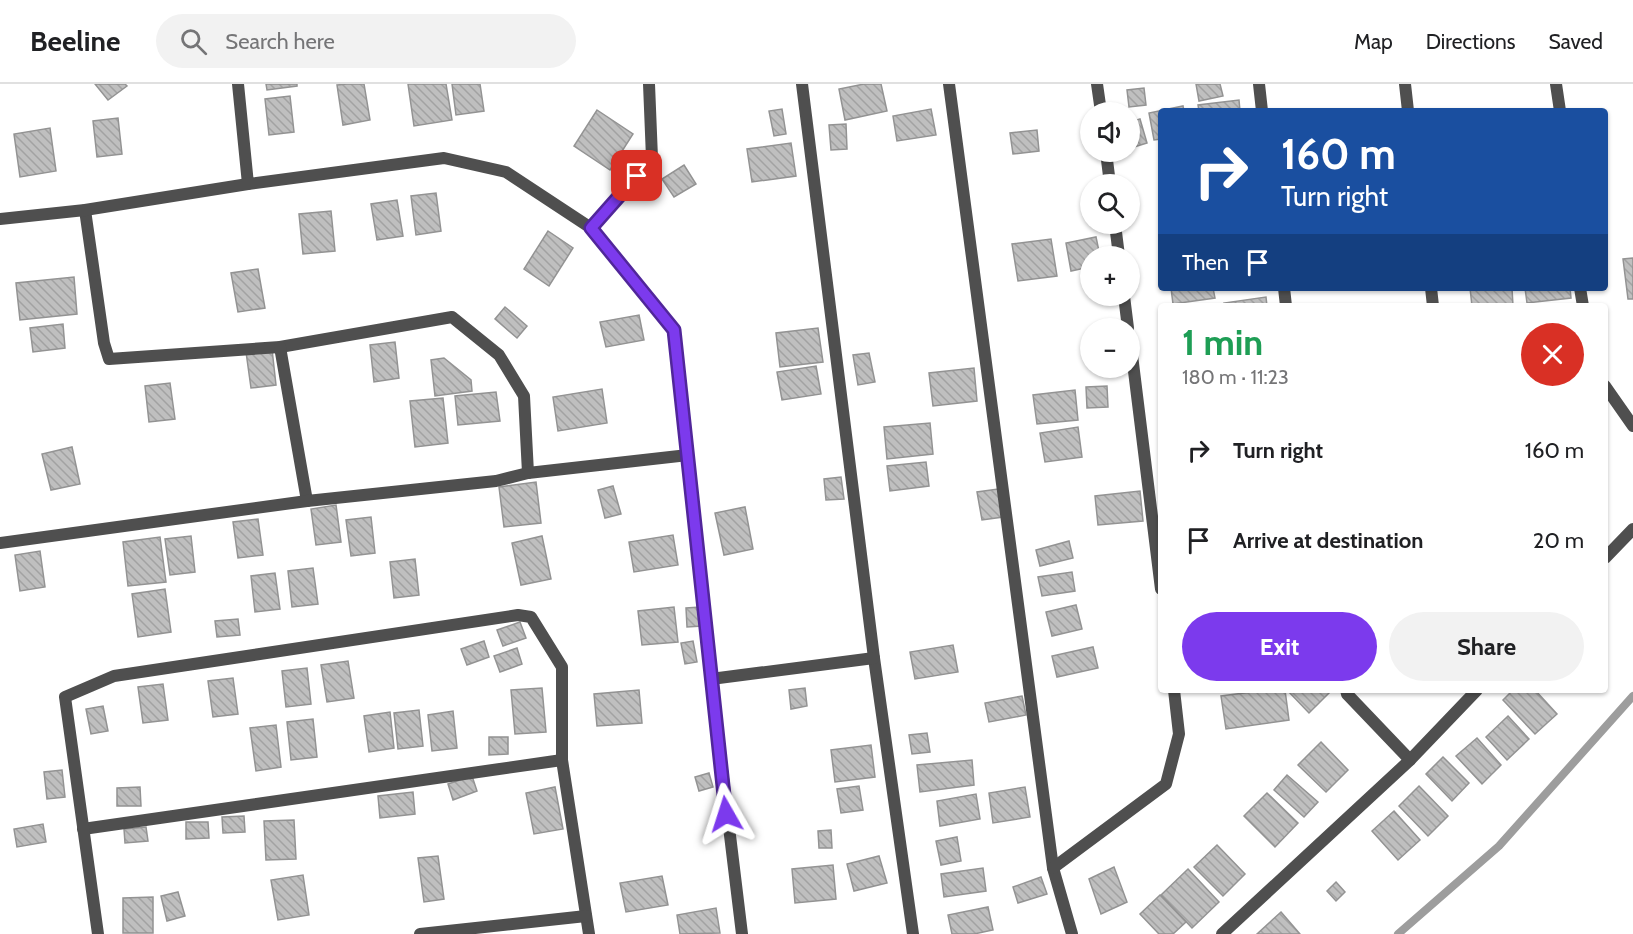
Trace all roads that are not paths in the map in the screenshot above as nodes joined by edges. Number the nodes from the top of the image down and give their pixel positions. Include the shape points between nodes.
1 (238, 84) edge
2 (649, 84) edge
3 (802, 84) edge
4 (949, 84) edge
5 (1097, 84) edge
6 (1258, 84) edge
7 (1405, 84) edge
8 (1556, 84) edge
9 (1100, 102) edge
10 (1262, 108) edge
11 (1408, 108) edge
12 (1560, 108) edge
13 (248, 184) junction
14 (85, 210) junction
15 (0, 219) edge
16 (591, 228) junction
17 (280, 347) junction
18 (1135, 378) edge
19 (1608, 390) edge
20 (1633, 426) edge
21 (687, 455) junction
22 (528, 473) junction
23 (307, 501) junction
24 (1633, 529) edge
25 (0, 543) edge
26 (1608, 555) edge
27 (1158, 564) edge
28 (874, 658) junction
29 (711, 679) junction
30 (1174, 693) edge
31 (1347, 693) edge
32 (1474, 693) edge
33 (562, 760) junction
34 (1410, 760) junction
35 (83, 829) junction
36 (1053, 868) junction
37 (586, 916) junction
38 (98, 934) edge
39 (420, 934) edge
40 (589, 934) edge
41 (742, 934) edge
42 (913, 934) edge
43 (1072, 934) edge
44 (1222, 934) edge

1 - 13 street
2 - 16 street via 652,158
3 - 28 street
4 - 36 street
5 - 9 street
6 - 10 street
7 - 11 street
8 - 12 street
13 - 14 street
13 - 16 street via 444,158 506,172
14 - 15 street
14 - 17 street via 109,359
16 - 21 street via 674,330
17 - 22 street via 452,317 499,355 524,396
17 - 23 street
18 - 27 street
19 - 20 street
21 - 22 street
21 - 29 street
22 - 23 street via 496,481
23 - 25 street
24 - 26 street
28 - 29 street
28 - 42 street
29 - 41 street
30 - 36 street via 1179,734 1166,784
31 - 34 street
32 - 34 street
33 - 35 street
33 - 35 street via 562,667 531,617 518,615 114,676 65,697
33 - 37 street
34 - 44 street
35 - 38 street
36 - 43 street
37 - 39 street
37 - 40 street

